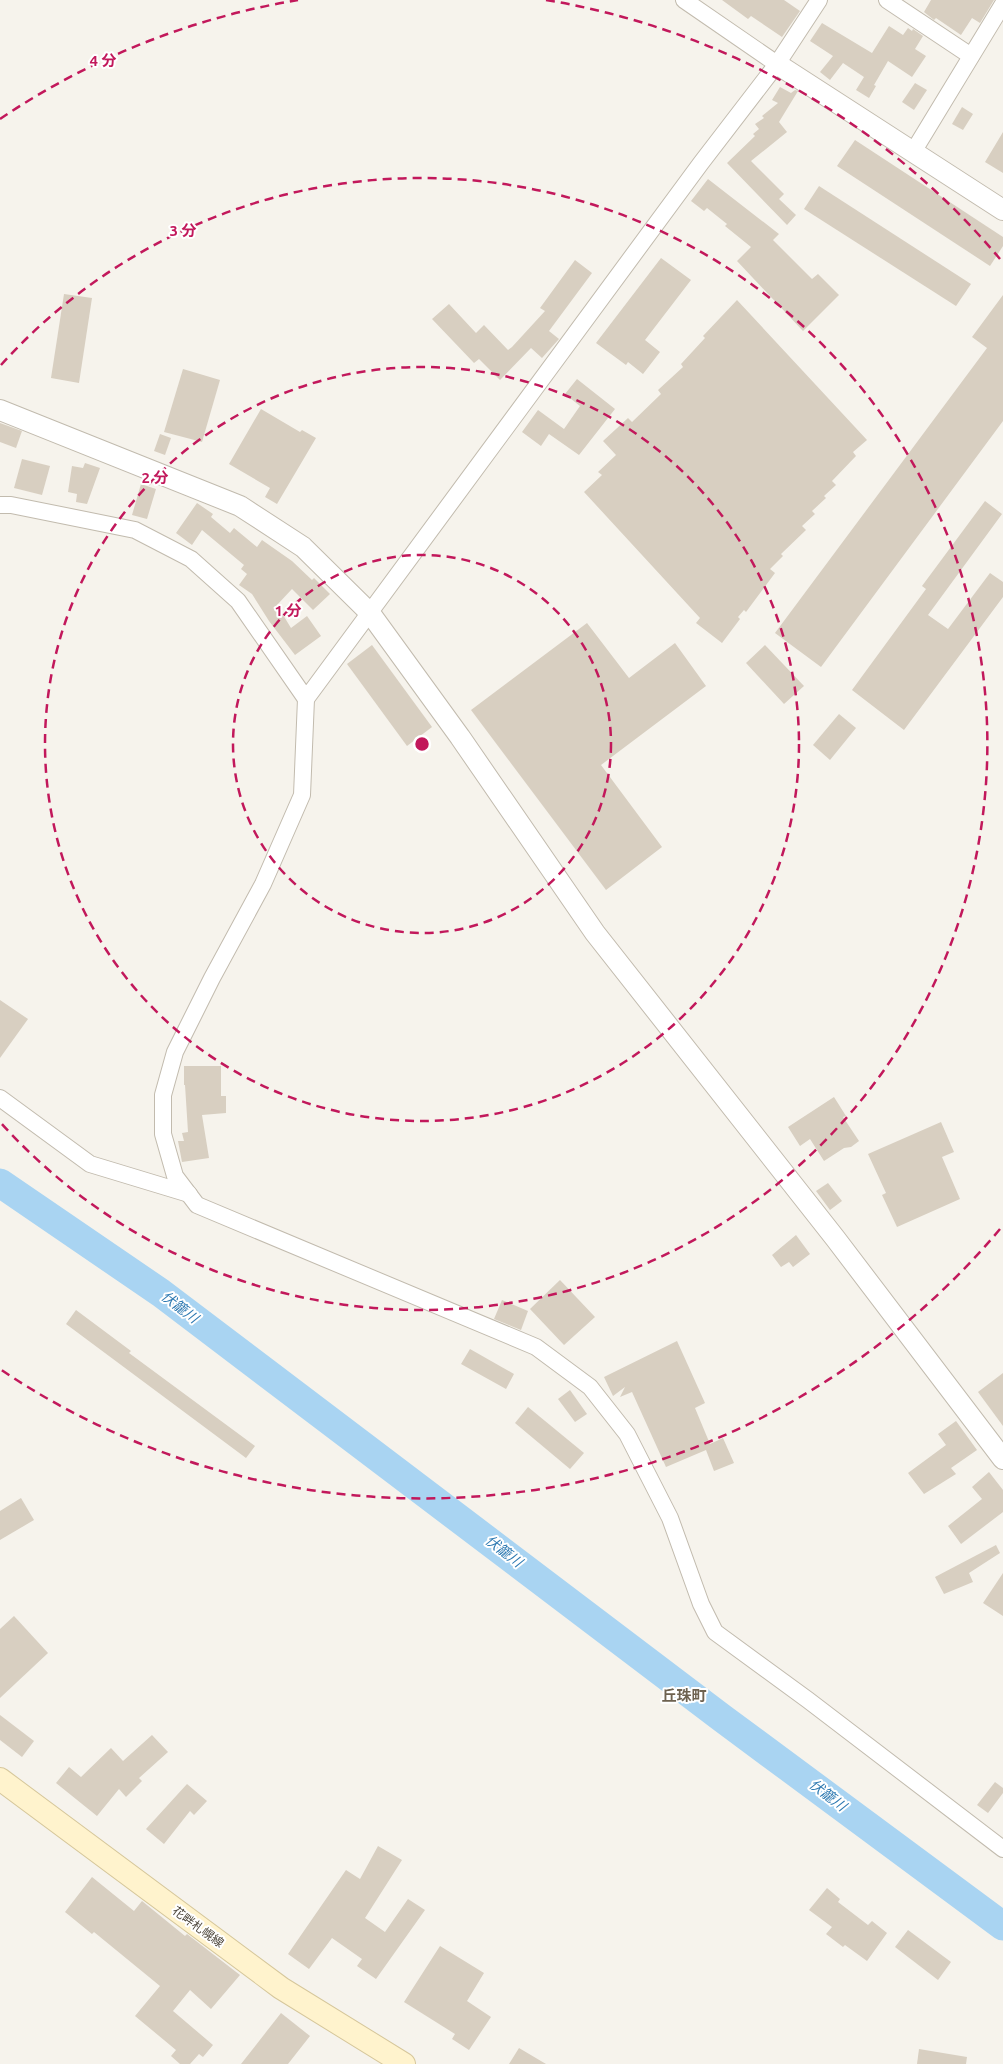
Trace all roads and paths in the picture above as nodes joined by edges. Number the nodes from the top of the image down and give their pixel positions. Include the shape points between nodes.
1 (684, 0) edge
2 (819, 0) edge
3 (886, 0) edge
4 (1003, 4) edge
5 (971, 56) junction
6 (777, 64) junction
7 (912, 152) junction
8 (1000, 203) edge
9 (0, 410) edge
10 (0, 505) edge
11 (370, 614) junction
12 (306, 699) junction
13 (0, 1098) edge
14 (189, 1194) junction
15 (1003, 1459) edge
16 (0, 1779) edge
17 (1003, 1849) edge
18 (404, 2064) edge

1 - 6 street
2 - 6 street
3 - 5 street
4 - 5 street
5 - 7 street
6 - 7 street
6 - 11 street via 700,162
7 - 8 street
9 - 11 street via 240,506 303,547
10 - 12 street via 135,530 191,559 238,601
11 - 12 street
11 - 15 street via 460,736 595,933 835,1238
12 - 14 street via 302,795 264,884 175,1052 162,1095 163,1134 175,1176
13 - 14 street via 90,1164
14 - 17 street via 197,1205 536,1347 590,1387 627,1434 666,1510 701,1604 715,1632
16 - 18 main road, 花畔札幌線 via 281,1988

